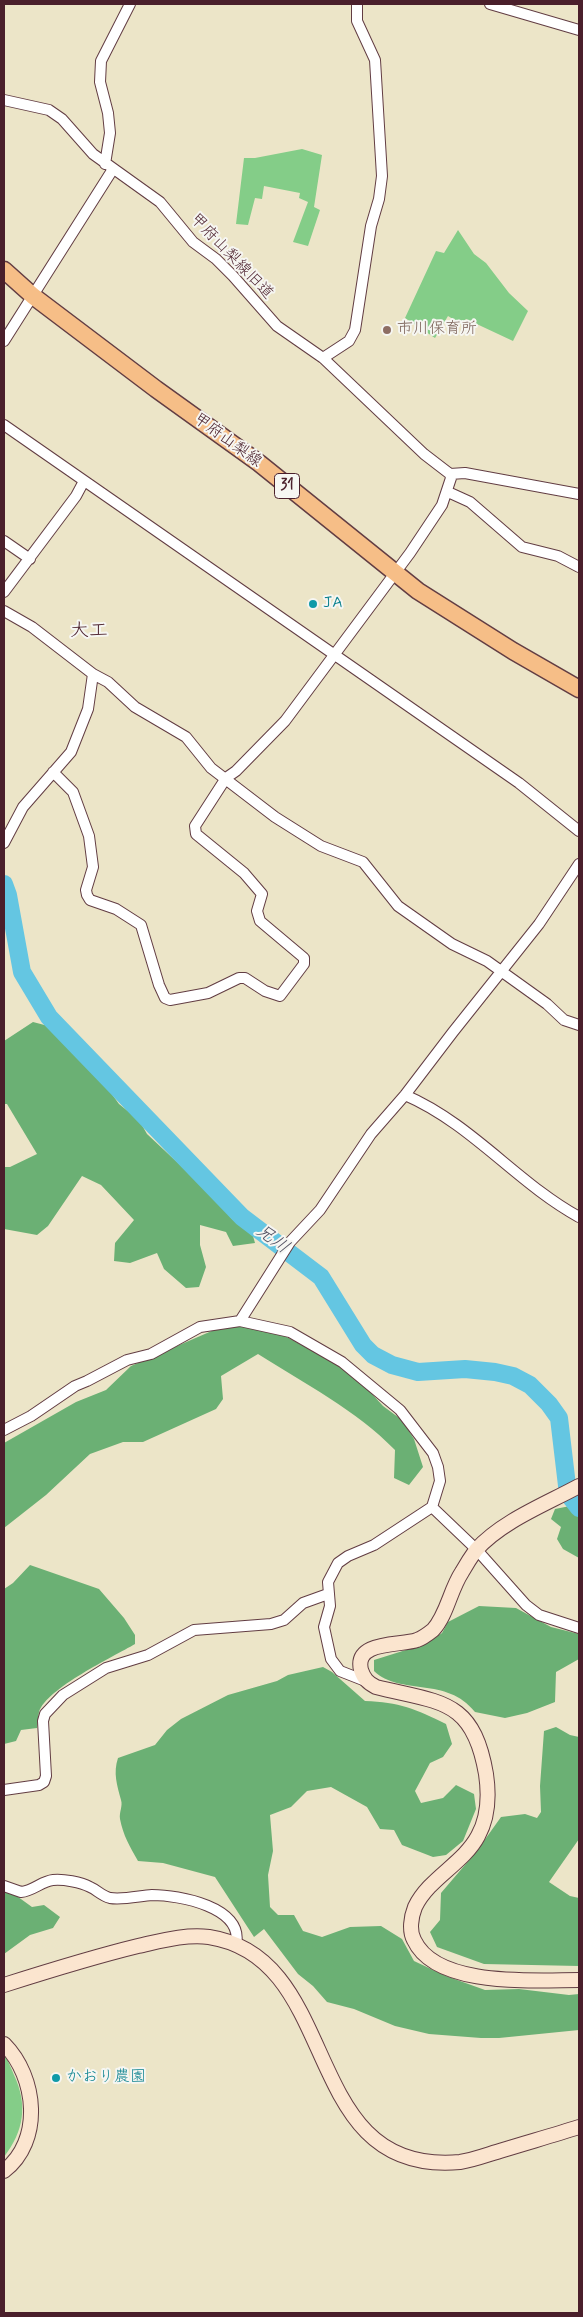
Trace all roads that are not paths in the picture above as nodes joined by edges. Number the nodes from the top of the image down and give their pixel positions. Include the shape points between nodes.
1 (130, 4) edge
2 (356, 4) edge
3 (490, 4) edge
4 (579, 30) edge
5 (4, 100) edge
6 (109, 166) junction
7 (4, 270) edge
8 (33, 296) junction
9 (4, 341) edge
10 (324, 358) junction
11 (4, 425) edge
12 (450, 474) junction
13 (84, 481) junction
14 (448, 492) junction
15 (579, 494) edge
16 (4, 541) edge
17 (30, 559) junction
18 (579, 567) edge
19 (395, 571) junction
20 (4, 592) edge
21 (4, 611) edge
22 (335, 655) junction
23 (93, 674) junction
24 (579, 689) edge
25 (53, 772) junction
26 (226, 778) junction
27 (579, 831) edge
28 (4, 843) edge
29 (579, 864) edge
30 (502, 971) junction
31 (579, 1025) edge
32 (406, 1095) junction
33 (579, 1218) edge
34 (240, 1320) junction
35 (4, 1430) edge
36 (579, 1486) edge
37 (432, 1507) junction
38 (476, 1550) junction
39 (328, 1594) junction
40 (579, 1628) edge
41 (368, 1682) junction
42 (4, 1790) edge
43 (4, 1886) edge
44 (236, 1944) junction
45 (579, 1980) edge
46 (4, 1985) edge
47 (4, 2044) edge
48 (579, 2127) edge
49 (4, 2171) edge

1 - 6 street via 101,60 100,82 110,133
2 - 10 street via 357,21 375,60 382,176 355,330 349,341
3 - 4 street
5 - 6 street, 甲府山梨線旧道 via 49,110
6 - 8 street
6 - 10 street, 甲府山梨線旧道 via 160,202 192,242 216,259 277,326
7 - 8 main road, 甲府山梨線 / 31
8 - 9 street
8 - 19 main road, 甲府山梨線 / 31 via 259,463
10 - 12 street, 甲府山梨線旧道 via 424,454
11 - 13 street
12 - 14 street
12 - 15 street via 465,473
13 - 17 street
13 - 22 street
14 - 18 street via 470,502 522,547 558,556
14 - 19 street via 437,513
16 - 17 street
17 - 20 street
19 - 22 street
19 - 24 main road, 甲府山梨線 / 31 via 426,596
21 - 23 street via 32,627
22 - 26 street via 285,721
22 - 27 street via 519,783
23 - 25 street via 88,709 71,752
23 - 26 street via 108,682 135,707 186,737 202,759
25 - 26 street via 73,792 89,836 92,866 87,895 90,900 116,909 141,925 165,998 208,994 239,978 280,996 304,964 304,958 260,921 257,911 262,894 244,873 194,830
25 - 28 street via 23,807
26 - 30 street via 313,842 363,862 398,906 452,944
29 - 30 street via 539,924
30 - 31 street via 564,1020
30 - 32 street
32 - 33 street via 476,1138 542,1194
32 - 34 street via 371,1134 320,1210 290,1242
34 - 35 street via 200,1327 150,1354 127,1360 75,1386
34 - 37 street via 290,1332 342,1362 400,1410 433,1453 438,1467 440,1481
36 - 38 street via 504,1528
37 - 38 street
37 - 39 street via 374,1545 338,1563 328,1582
38 - 40 street via 539,1615
38 - 41 street via 460,1575 440,1619 426,1636 416,1641 378,1646 363,1656 361,1668
39 - 41 street via 330,1606 324,1627 331,1659 340,1671
39 - 42 street via 304,1603 284,1620 271,1624 194,1630 148,1656 106,1668 63,1695 45,1714 44,1782
41 - 45 street via 447,1706 472,1728 482,1754 488,1794 485,1818 478,1837 415,1907 411,1930 417,1947 431,1962 477,1976
43 - 44 street via 22,1892 52,1880 84,1884 112,1898 167,1896 203,1904 234,1923 238,1938
44 - 46 street via 208,1937 175,1938 108,1953
44 - 48 street via 259,1957 282,1981 297,2005 345,2106 366,2132 393,2152 424,2162 462,2162
47 - 49 street via 21,2067 32,2110 25,2145 13,2164

